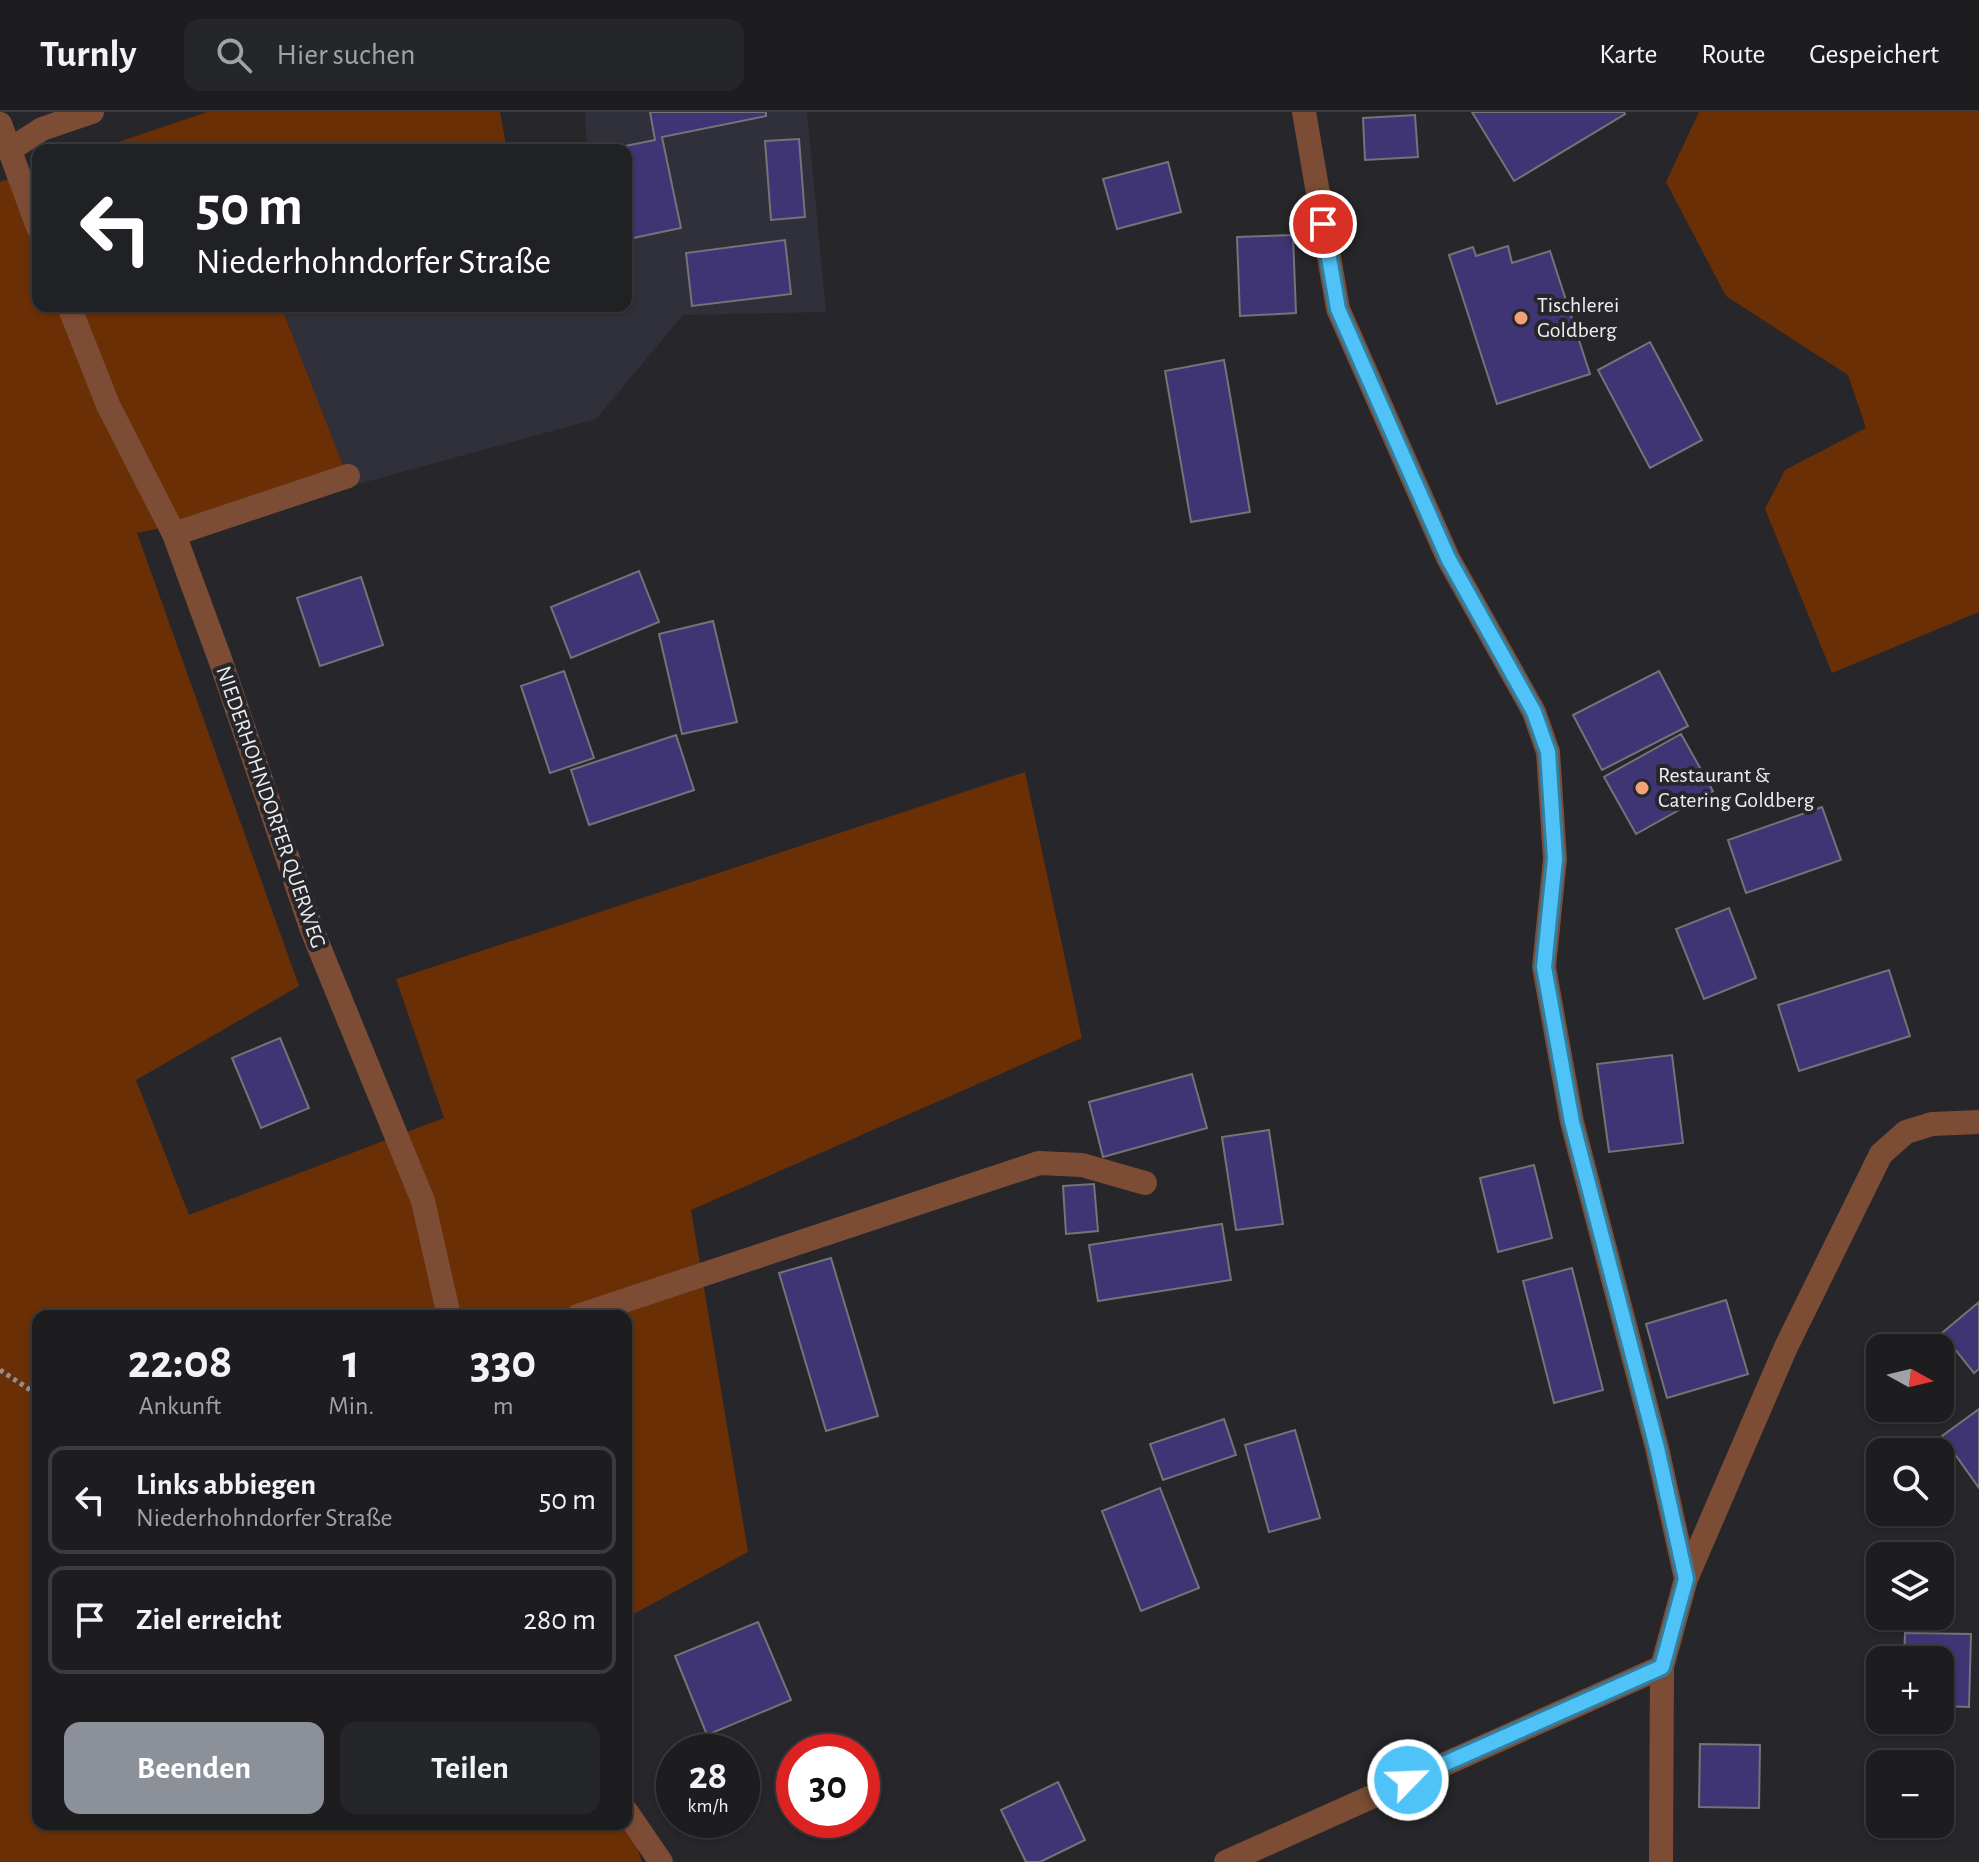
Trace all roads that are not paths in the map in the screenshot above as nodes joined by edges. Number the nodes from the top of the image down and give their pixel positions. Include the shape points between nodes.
1 (92, 112) edge
2 (1304, 112) edge
3 (0, 124) edge
4 (8, 151) junction
5 (32, 212) edge
6 (71, 312) edge
7 (348, 476) dead end
8 (174, 534) junction
9 (1979, 1122) edge
10 (1145, 1183) dead end
11 (448, 1310) edge
12 (596, 1310) edge
13 (1686, 1579) junction
14 (1662, 1667) junction
15 (632, 1820) edge
16 (661, 1862) edge
17 (1226, 1862) edge
18 (1661, 1862) edge

1 - 4 street via 42,129
2 - 13 street via 1338,309 1448,558 1534,712 1548,752 1555,859 1544,967 1572,1122
3 - 4 street
4 - 5 street
6 - 8 street, NIEDERHOHNDORFER QUERWEG via 108,405
7 - 8 street
8 - 11 street, NIEDERHOHNDORFER QUERWEG via 312,930 423,1201
9 - 13 street via 1932,1124 1906,1132 1881,1154 1786,1347
10 - 12 street via 1082,1165 1039,1163
13 - 14 street
14 - 17 street
14 - 18 street
15 - 16 street

